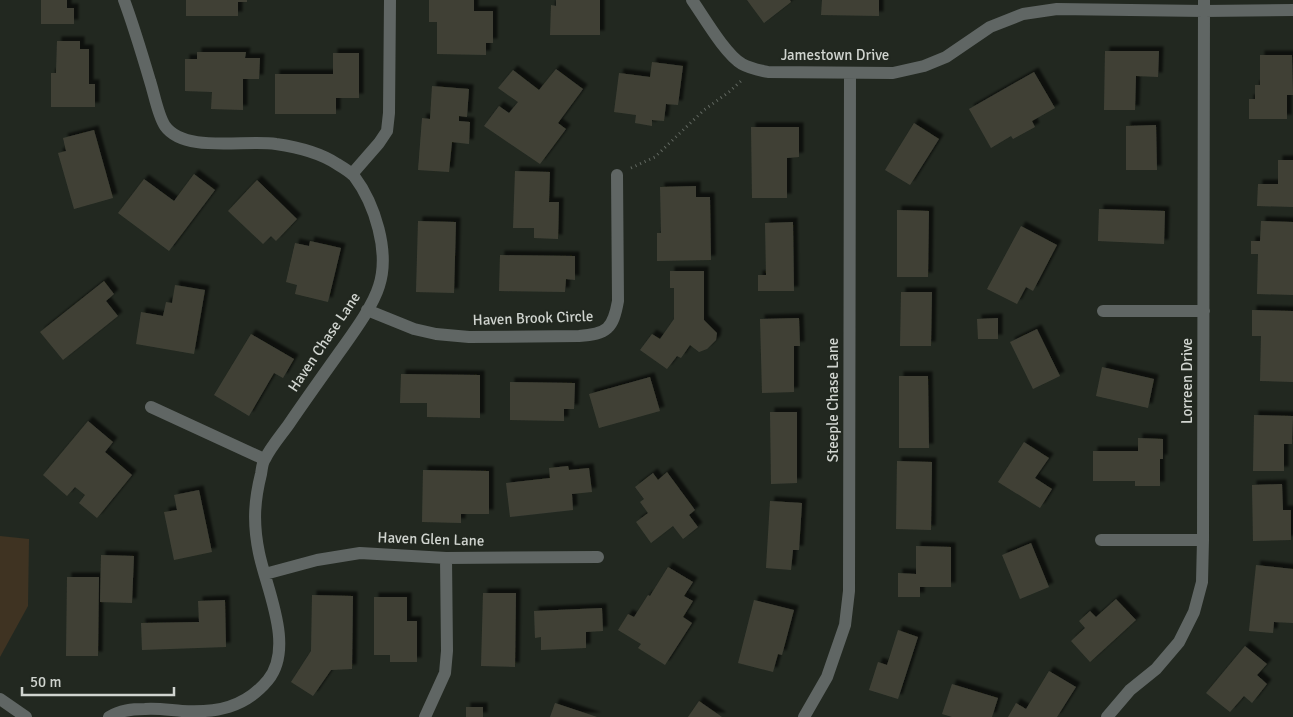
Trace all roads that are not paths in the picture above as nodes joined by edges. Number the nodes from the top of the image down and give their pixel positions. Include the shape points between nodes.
1 (124, 0) edge
2 (390, 0) edge
3 (692, 0) edge
4 (1204, 6) edge
5 (1293, 10) edge
6 (850, 73) junction
7 (352, 174) junction
8 (617, 175) road end
9 (367, 310) junction
10 (1103, 310) dead end
11 (1204, 311) junction
12 (151, 407) dead end
13 (264, 459) junction
14 (1101, 540) dead end
15 (1203, 540) junction
16 (598, 557) dead end
17 (446, 558) junction
18 (265, 574) junction
19 (0, 699) edge
20 (26, 717) edge
21 (109, 717) edge
22 (425, 717) edge
23 (804, 717) edge
24 (1107, 717) edge

1 - 7 street, Haven Chase Lane via 163,124 173,135 207,143 274,143 298,148 331,160
2 - 7 street via 387,131
3 - 6 street, Jamestown Drive via 726,50 740,63 768,72
4 - 5 street, Jamestown Drive
4 - 6 street, Jamestown Drive via 1057,9 1023,14 990,27 946,57 924,66 893,73
4 - 11 street, Lorreen Drive
6 - 23 street, Steeple Chase Lane via 849,591 845,625 827,677
7 - 9 street, Haven Chase Lane via 377,221 381,243 379,287
8 - 9 street, Haven Brook Circle via 618,301 616,317 602,332 579,336 469,337 414,329
9 - 13 street, Haven Chase Lane
10 - 11 street
11 - 15 street, Lorreen Drive
12 - 13 street
13 - 18 street, Haven Chase Lane via 255,498 255,527
14 - 15 street
15 - 24 street, Lorreen Drive via 1202,582 1194,612 1179,642
16 - 17 street, Haven Glen Lane
17 - 18 street, Haven Glen Lane via 360,553
17 - 22 street via 445,673
18 - 21 street, Haven Chase Lane via 276,613 279,646 270,678 260,689 234,706 210,711 155,708 127,710
19 - 20 street

